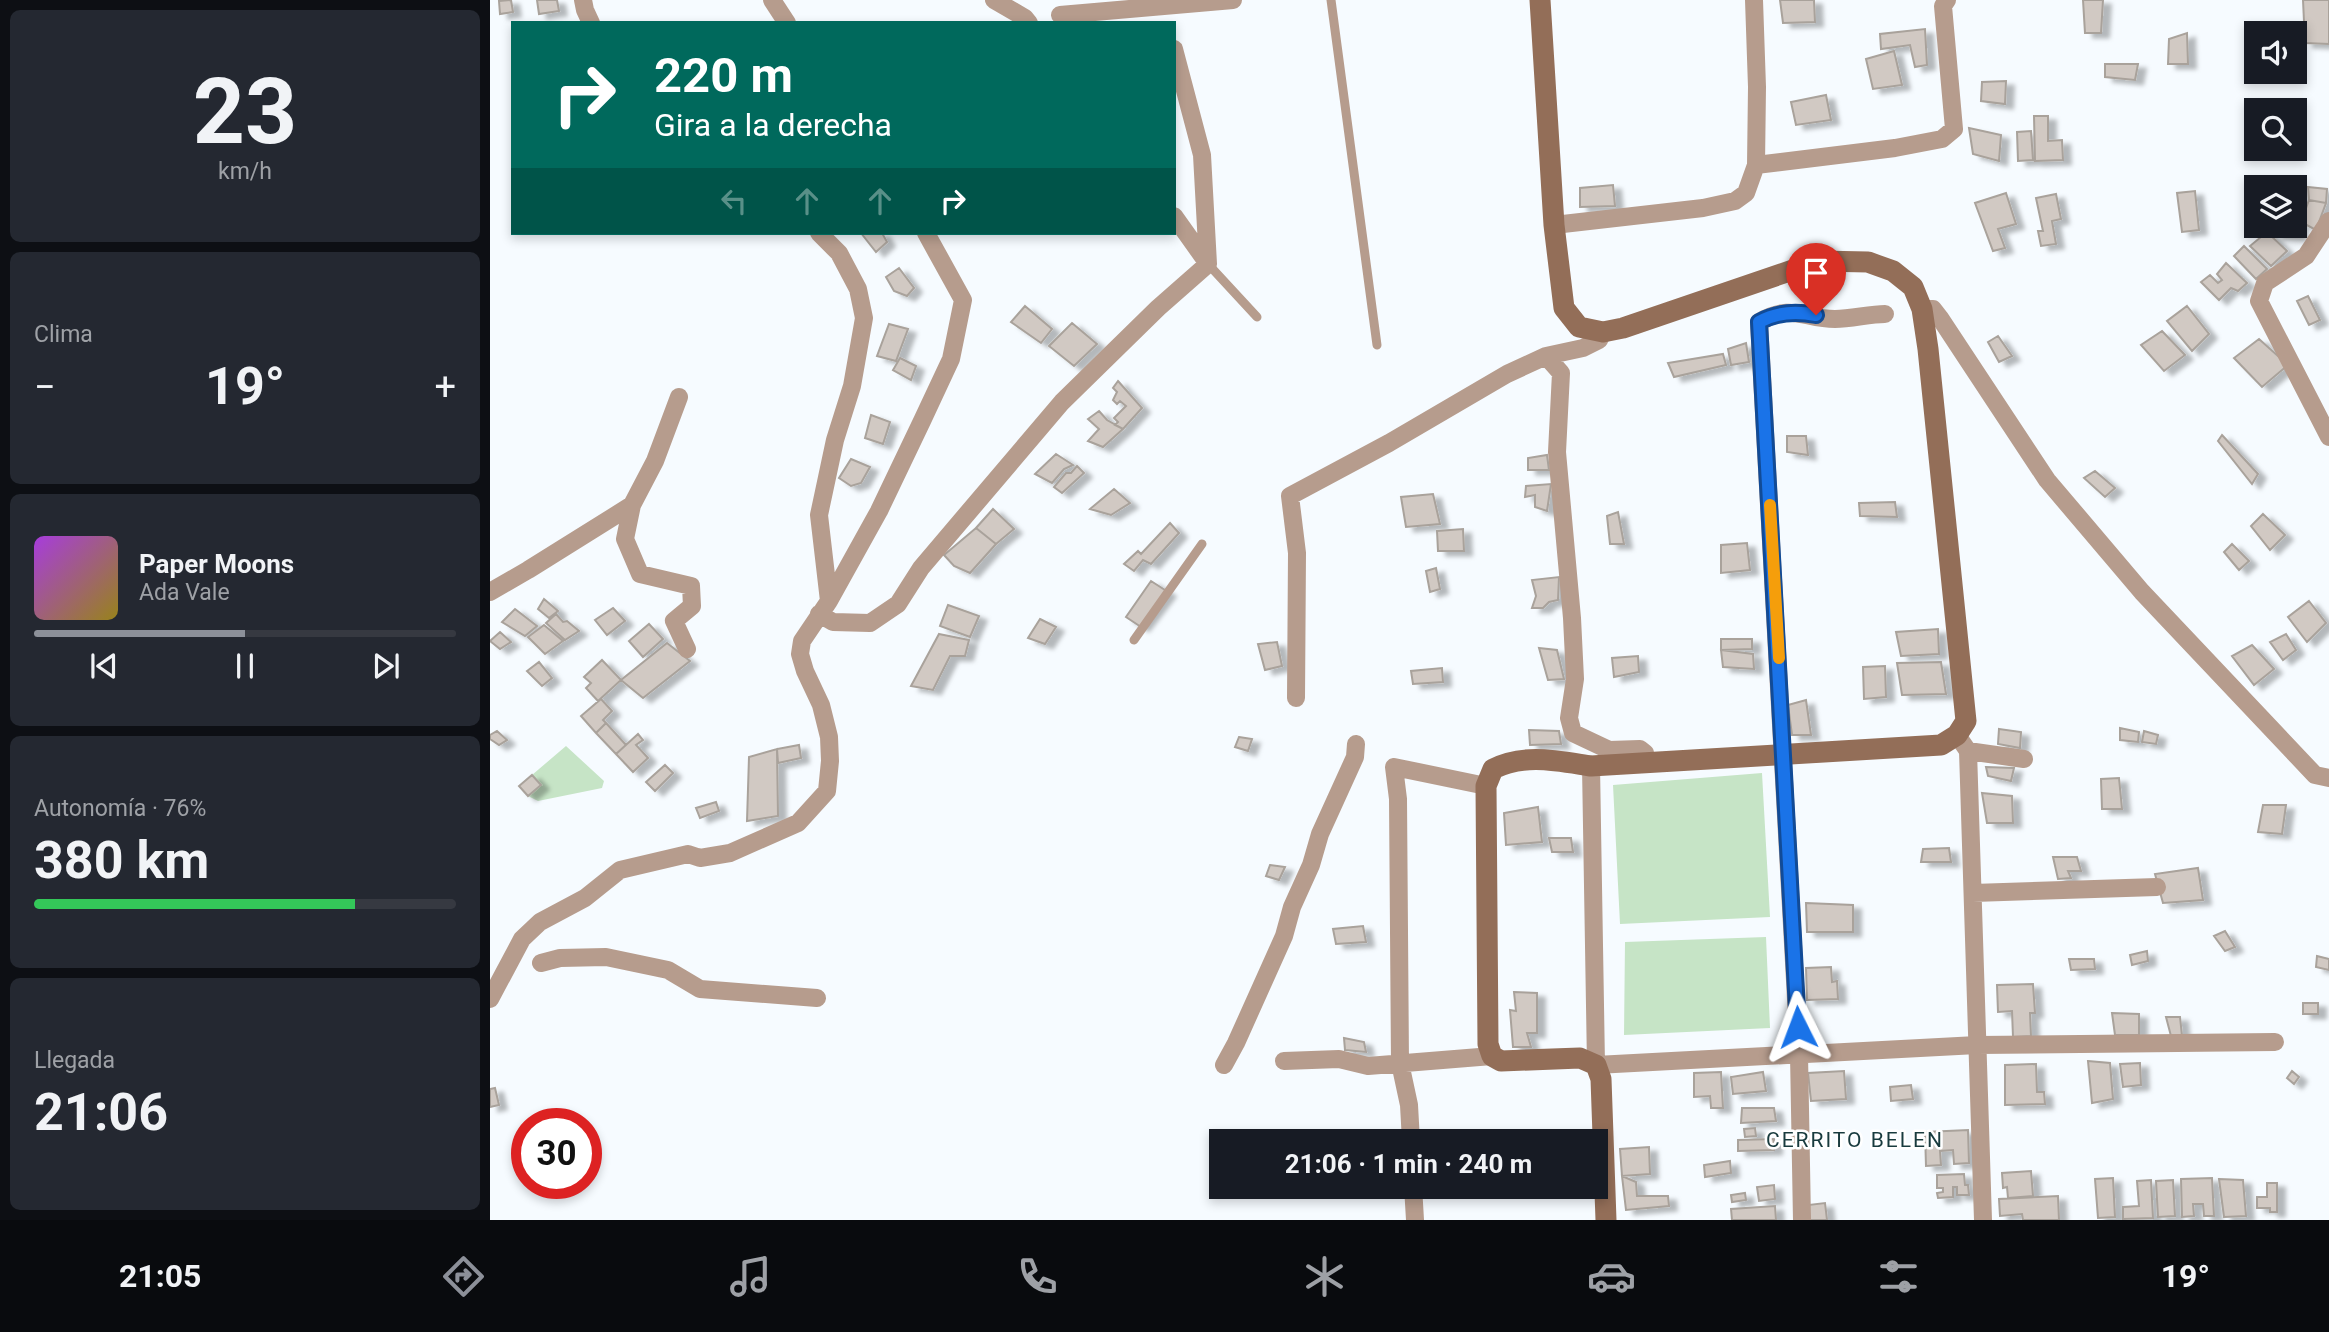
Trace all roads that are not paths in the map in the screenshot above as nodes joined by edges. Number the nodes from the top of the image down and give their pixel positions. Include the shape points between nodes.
1 (583, 0) edge
2 (772, 0) edge
3 (994, 0) edge
4 (1233, 0) edge
5 (1331, 0) edge
6 (1540, 0) edge
7 (1754, 0) edge
8 (1947, 0) edge
9 (1105, 6) edge
10 (1165, 14) edge
11 (1060, 15) dead end
12 (591, 21) edge
13 (786, 21) edge
14 (1027, 21) edge
15 (1176, 57) edge
16 (1756, 165) junction
17 (1176, 219) edge
18 (2329, 221) edge
19 (1554, 225) junction
20 (821, 235) edge
21 (927, 235) edge
22 (1209, 264) junction
23 (1922, 309) junction
24 (1885, 314) dead end
25 (1257, 317) dead end
26 (1603, 332) junction
27 (1377, 345) dead end
28 (1546, 355) junction
29 (679, 397) dead end
30 (2329, 438) edge
31 (632, 505) junction
32 (1202, 544) dead end
33 (490, 592) edge
34 (827, 612) junction
35 (1135, 640) dead end
36 (687, 649) dead end
37 (1296, 698) dead end
38 (1963, 743) junction
39 (1356, 744) dead end
40 (1784, 754) junction
41 (2024, 759) dead end
42 (1645, 762) junction
43 (1591, 765) junction
44 (2329, 778) edge
45 (1486, 786) junction
46 (2157, 887) dead end
47 (1973, 893) junction
48 (541, 963) dead end
49 (490, 999) edge
50 (817, 999) dead end
51 (2275, 1042) dead end
52 (1977, 1045) junction
53 (1799, 1054) junction
54 (1492, 1056) junction
55 (1284, 1061) dead end
56 (1400, 1063) junction
57 (1224, 1065) dead end
58 (1596, 1065) junction
59 (1410, 1129) edge
60 (1414, 1199) edge
61 (1415, 1220) edge
62 (1605, 1220) edge
63 (1802, 1220) edge
64 (1983, 1220) edge

1 - 12 street
2 - 13 street
3 - 14 street
4 - 10 street
5 - 27 lane
6 - 19 street
7 - 16 street
8 - 16 street via 1943,6 1954,129 1942,139 1895,148
9 - 10 street
9 - 11 street
15 - 22 street via 1202,155
16 - 19 street via 1746,193 1735,201
17 - 22 street
18 - 30 street via 2306,256 2265,284 2259,301
19 - 26 street via 1564,308 1579,327
20 - 34 street via 839,253 858,289 864,318 819,515
21 - 34 street via 963,300 951,359
22 - 25 lane
22 - 34 street via 1062,402 921,569 898,604 870,623
23 - 26 street via 1913,287 1893,271 1868,262 1819,261
23 - 38 street via 1966,721
23 - 44 street via 1933,309 1940,318 2048,480 2142,592 2315,775
24 - 40 street via 1833,319 1799,312 1759,322
26 - 28 street via 1599,340 1583,348
28 - 37 street via 1290,496 1297,553
28 - 42 street via 1561,373 1557,452 1575,679 1569,718 1573,733 1609,750 1640,749
29 - 31 street via 655,461
31 - 33 street
31 - 36 street via 625,539 640,574 691,586 692,606 674,621
32 - 35 lane
34 - 49 street via 802,641 800,654 829,737 827,791 798,823 730,853 700,858 688,854 620,870 585,898 540,922 522,939
38 - 40 street
38 - 41 street
38 - 47 street
39 - 57 street via 1355,757 1320,834 1284,936
40 - 42 street
40 - 53 street
42 - 43 street
43 - 45 street via 1546,759 1507,761 1493,769
43 - 58 street
45 - 54 street via 1488,1044
45 - 56 street via 1394,767
46 - 47 street
47 - 52 street
48 - 50 street via 606,957 668,970 700,989
51 - 52 street
52 - 53 street
52 - 64 street
53 - 58 street
53 - 63 street
54 - 56 street
54 - 58 street via 1501,1060 1580,1058
55 - 56 street via 1339,1059 1368,1066
56 - 59 street
58 - 62 street via 1601,1079
60 - 61 street

